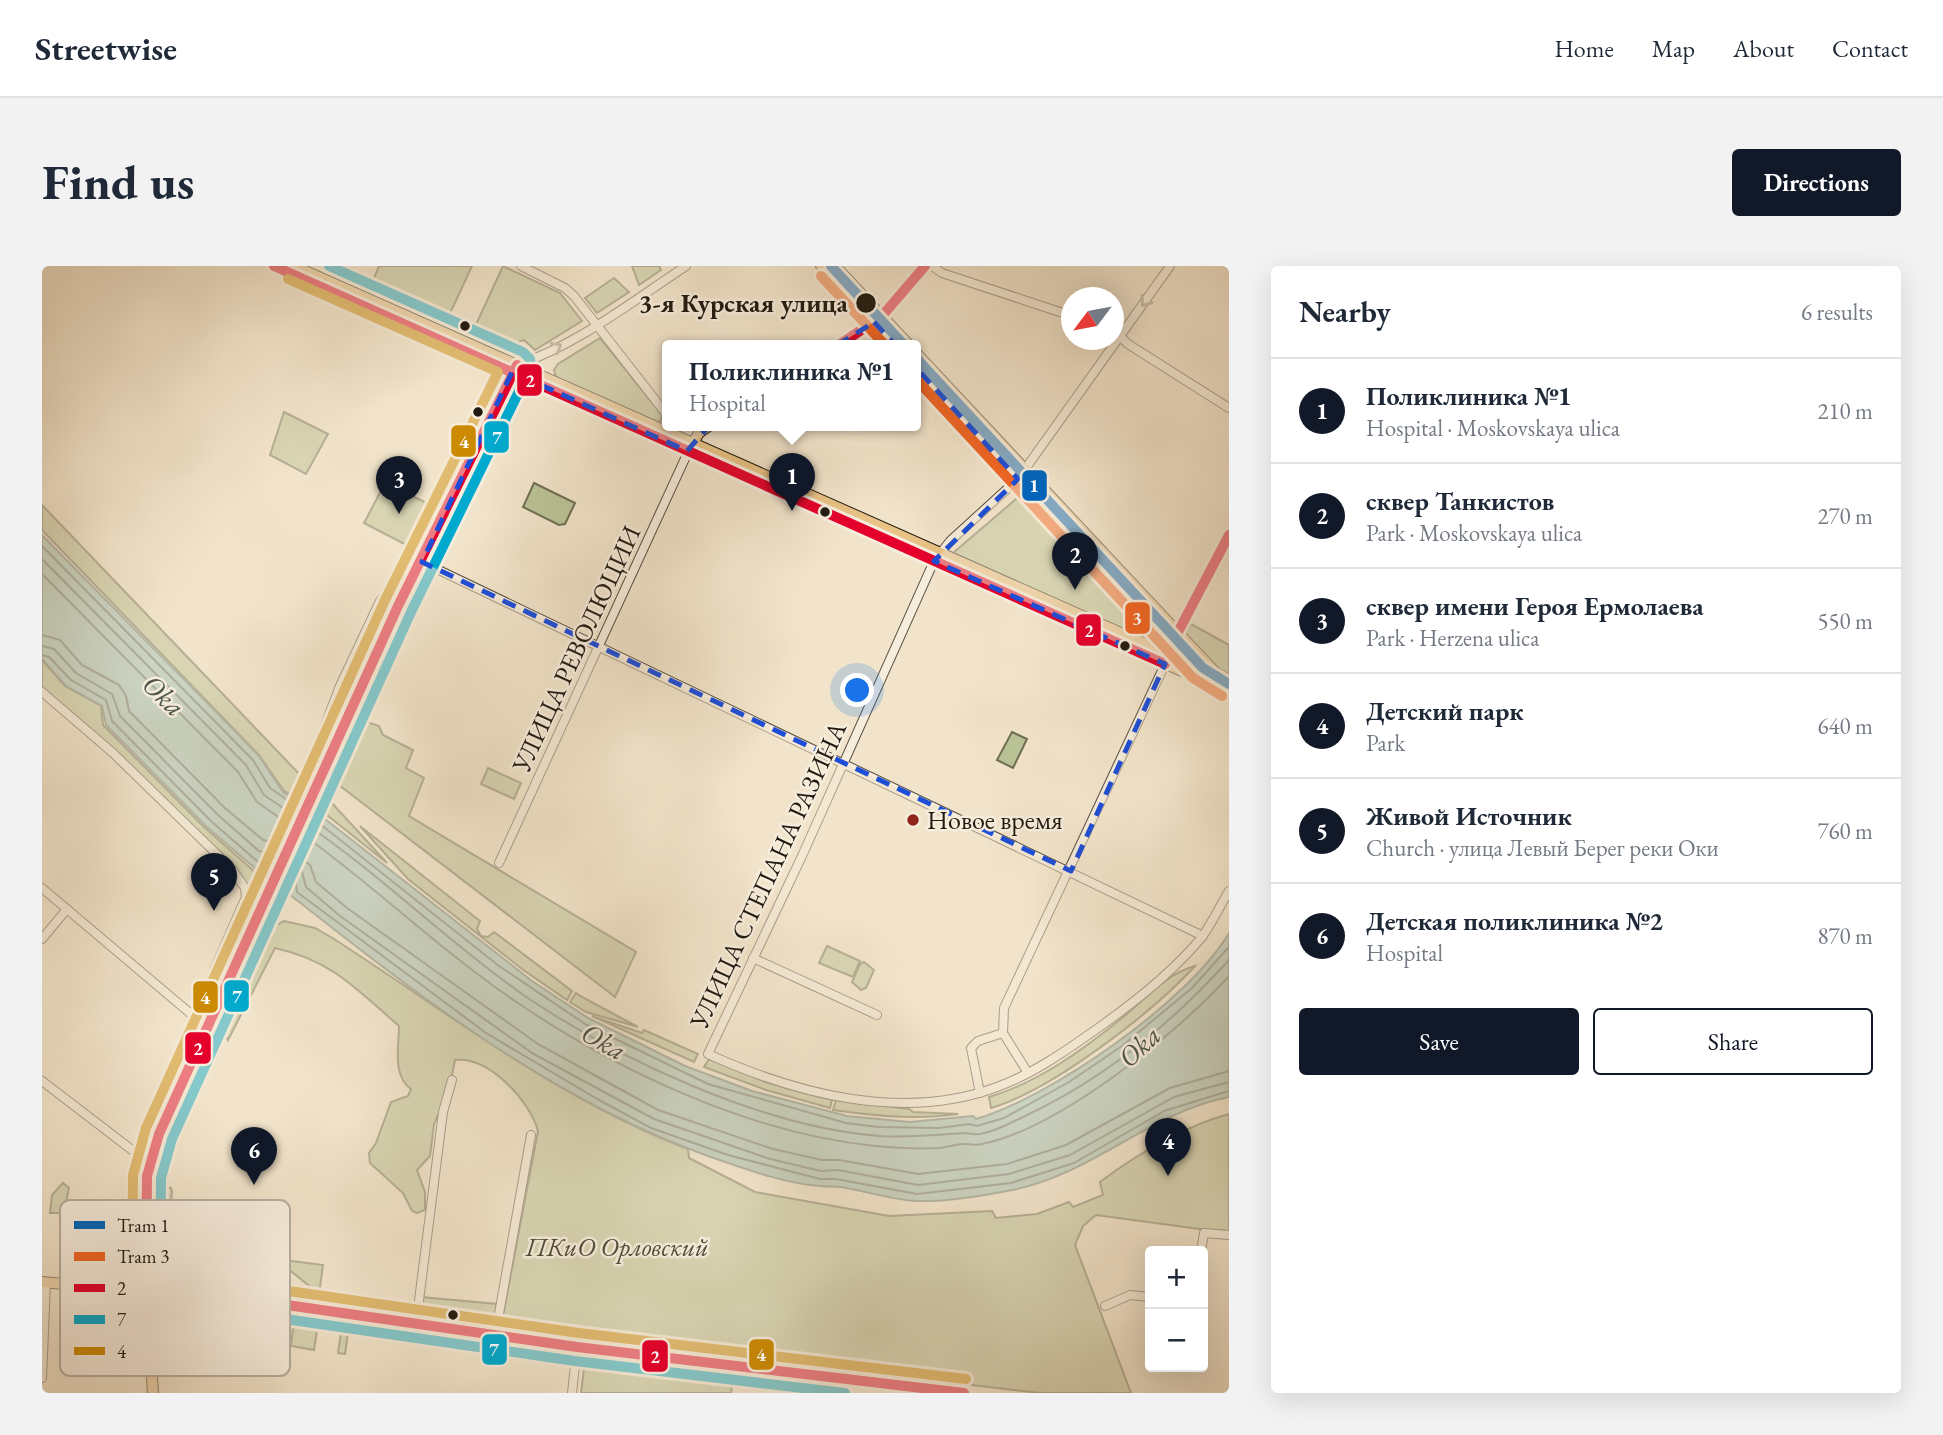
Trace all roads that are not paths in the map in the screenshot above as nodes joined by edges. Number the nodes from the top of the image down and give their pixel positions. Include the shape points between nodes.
1 (274, 266) edge
2 (295, 266) edge
3 (521, 266) edge
4 (686, 266) edge
5 (821, 266) edge
6 (835, 266) edge
7 (925, 266) edge
8 (932, 266) edge
9 (1170, 266) edge
10 (1061, 312) edge
11 (878, 319) junction
12 (596, 324) junction
13 (1124, 325) edge
14 (1124, 339) edge
15 (846, 340) edge
16 (892, 340) edge
17 (903, 340) edge
18 (1106, 350) edge
19 (921, 359) edge
20 (514, 369) junction
21 (921, 373) edge
22 (1229, 408) edge
23 (662, 413) edge
24 (662, 423) edge
25 (674, 431) edge
26 (705, 431) edge
27 (690, 447) junction
28 (1021, 475) junction
29 (1229, 535) edge
30 (937, 558) junction
31 (422, 562) junction
32 (414, 577) junction
33 (381, 599) junction
34 (397, 608) junction
35 (1177, 635) junction
36 (601, 646) junction
37 (1169, 655) junction
38 (1220, 681) edge
39 (42, 692) edge
40 (1229, 692) edge
41 (845, 762) junction
42 (499, 863) dead end
43 (1071, 871) junction
44 (42, 888) edge
45 (1229, 891) edge
46 (67, 909) junction
47 (1203, 936) junction
48 (42, 939) edge
49 (753, 958) junction
50 (877, 1015) dead end
51 (1003, 1033) junction
52 (1028, 1073) junction
53 (452, 1080) dead end
54 (42, 1081) edge
55 (980, 1093) junction
56 (531, 1135) dead end
57 (149, 1163) junction
58 (148, 1200) edge
59 (1229, 1235) edge
60 (1202, 1246) edge
61 (44, 1282) edge
62 (1145, 1296) edge
63 (290, 1306) edge
64 (1105, 1306) dead end
65 (416, 1324) junction
66 (495, 1336) junction
67 (577, 1346) junction
68 (42, 1378) edge
69 (844, 1379) junction
70 (572, 1393) edge
71 (842, 1393) edge
72 (964, 1393) edge

1 - 20 main road
2 - 20 main road
3 - 12 street via 565,288
4 - 12 street
5 - 11 main road
6 - 11 main road
7 - 11 main road
8 - 10 street
9 -> 13 street
11 - 15 main road
11 - 16 main road
11 - 17 main road
20 -> 12 street
12 - 23 street
14 - 22 street
18 - 28 street
19 - 28 main road
20 - 24 main road
20 - 27 main road
20 - 31 main road
21 - 28 main road
25 - 27 main road
26 - 27 main road
27 - 30 main road
27 - 36 street, УЛИЦА РЕВОЛЮЦИИ
28 - 30 street
28 - 35 main road
28 - 37 main road
29 - 35 street
30 - 37 main road
30 - 41 street, УЛИЦА СТЕПАНА РАЗИНА
31 - 32 main road
31 - 36 street
32 - 33 street
32 - 33 street via 414,594 340,768 331,775 321,773 313,764 317,744
32 - 34 main road
33 - 34 street via 392,597
34 - 57 main road, bridge via 187,1068
35 - 37 street
35 - 38 main road
36 - 41 street
36 - 42 street, УЛИЦА РЕВОЛЮЦИИ
37 - 38 main road
37 - 38 main road
37 - 43 street
38 - 40 main road
39 - 46 street via 113,753 232,869 246,897 214,970 210,997 197,1019
41 - 43 street
41 - 49 street, УЛИЦА СТЕПАНА РАЗИНА
43 - 47 street
43 - 51 street via 1004,1008
44 - 46 street
45 - 47 street
46 - 48 street
47 - 52 street via 1172,969 1113,1018
49 - 50 street
49 - 55 street, УЛИЦА СТЕПАНА РАЗИНА via 708,1054 757,1076 863,1100 947,1101
51 - 52 street
51 - 55 street via 971,1048
52 - 55 street
53 - 65 street via 438,1149
54 - 57 street
56 - 66 street
57 - 58 main road
59 - 60 street via 1204,1233
61 - 68 street
62 - 64 street via 1130,1295
63 - 65 main road
65 - 66 main road
66 - 67 main road
67 - 69 main road
67 - 70 street
69 - 71 street
69 - 72 main road

